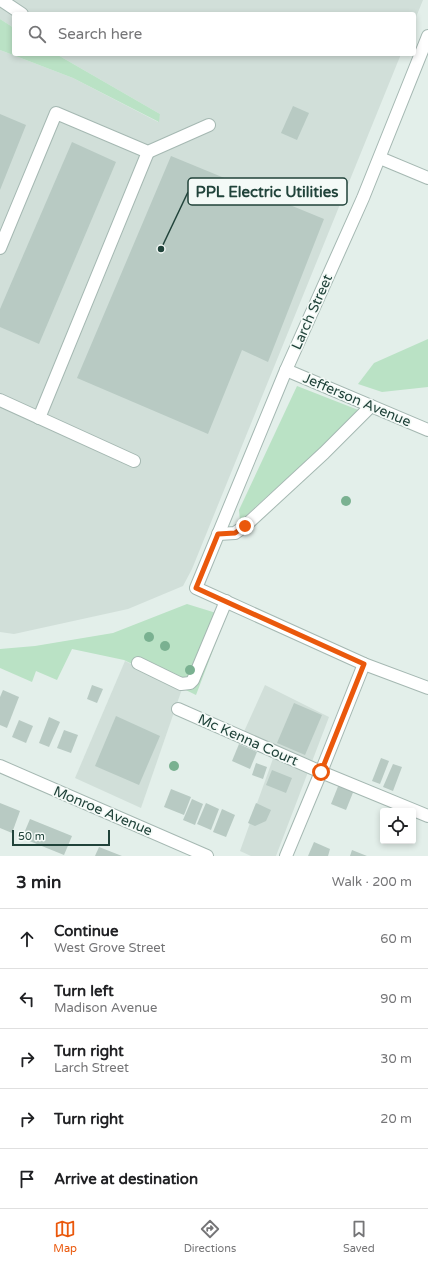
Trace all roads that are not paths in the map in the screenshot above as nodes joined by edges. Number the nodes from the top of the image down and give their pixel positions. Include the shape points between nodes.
1 (1, 0) edge
2 (19, 12) edge
3 (428, 36) edge
4 (209, 125) dead end
5 (148, 152) junction
6 (380, 158) junction
7 (428, 178) edge
8 (0, 248) edge
9 (286, 370) junction
10 (0, 400) edge
11 (371, 406) junction
12 (38, 418) junction
13 (428, 430) edge
14 (134, 461) dead end
15 (218, 534) junction
16 (226, 601) junction
17 (138, 663) dead end
18 (364, 664) junction
19 (428, 688) edge
20 (178, 710) dead end
21 (0, 766) edge
22 (321, 772) junction
23 (428, 816) edge
24 (207, 856) edge
25 (286, 856) edge

1 - 2 street
3 - 6 street, Larch Street
4 - 5 street
5 - 8 street via 56,113
5 - 12 street
6 - 7 street
6 - 9 street, Larch Street
9 - 11 street, Jefferson Avenue
9 - 15 street, Larch Street
10 - 12 street
11 - 13 street, Jefferson Avenue
11 - 15 street via 245,526 235,533
12 - 14 street
15 - 16 street, Larch Street via 196,588
16 - 17 street via 190,683 181,684
16 - 18 street
18 - 19 street
18 - 22 street
20 - 22 street, Mc Kenna Court
21 - 24 street, Monroe Avenue
22 - 23 street, Mc Kenna Court
22 - 25 street

